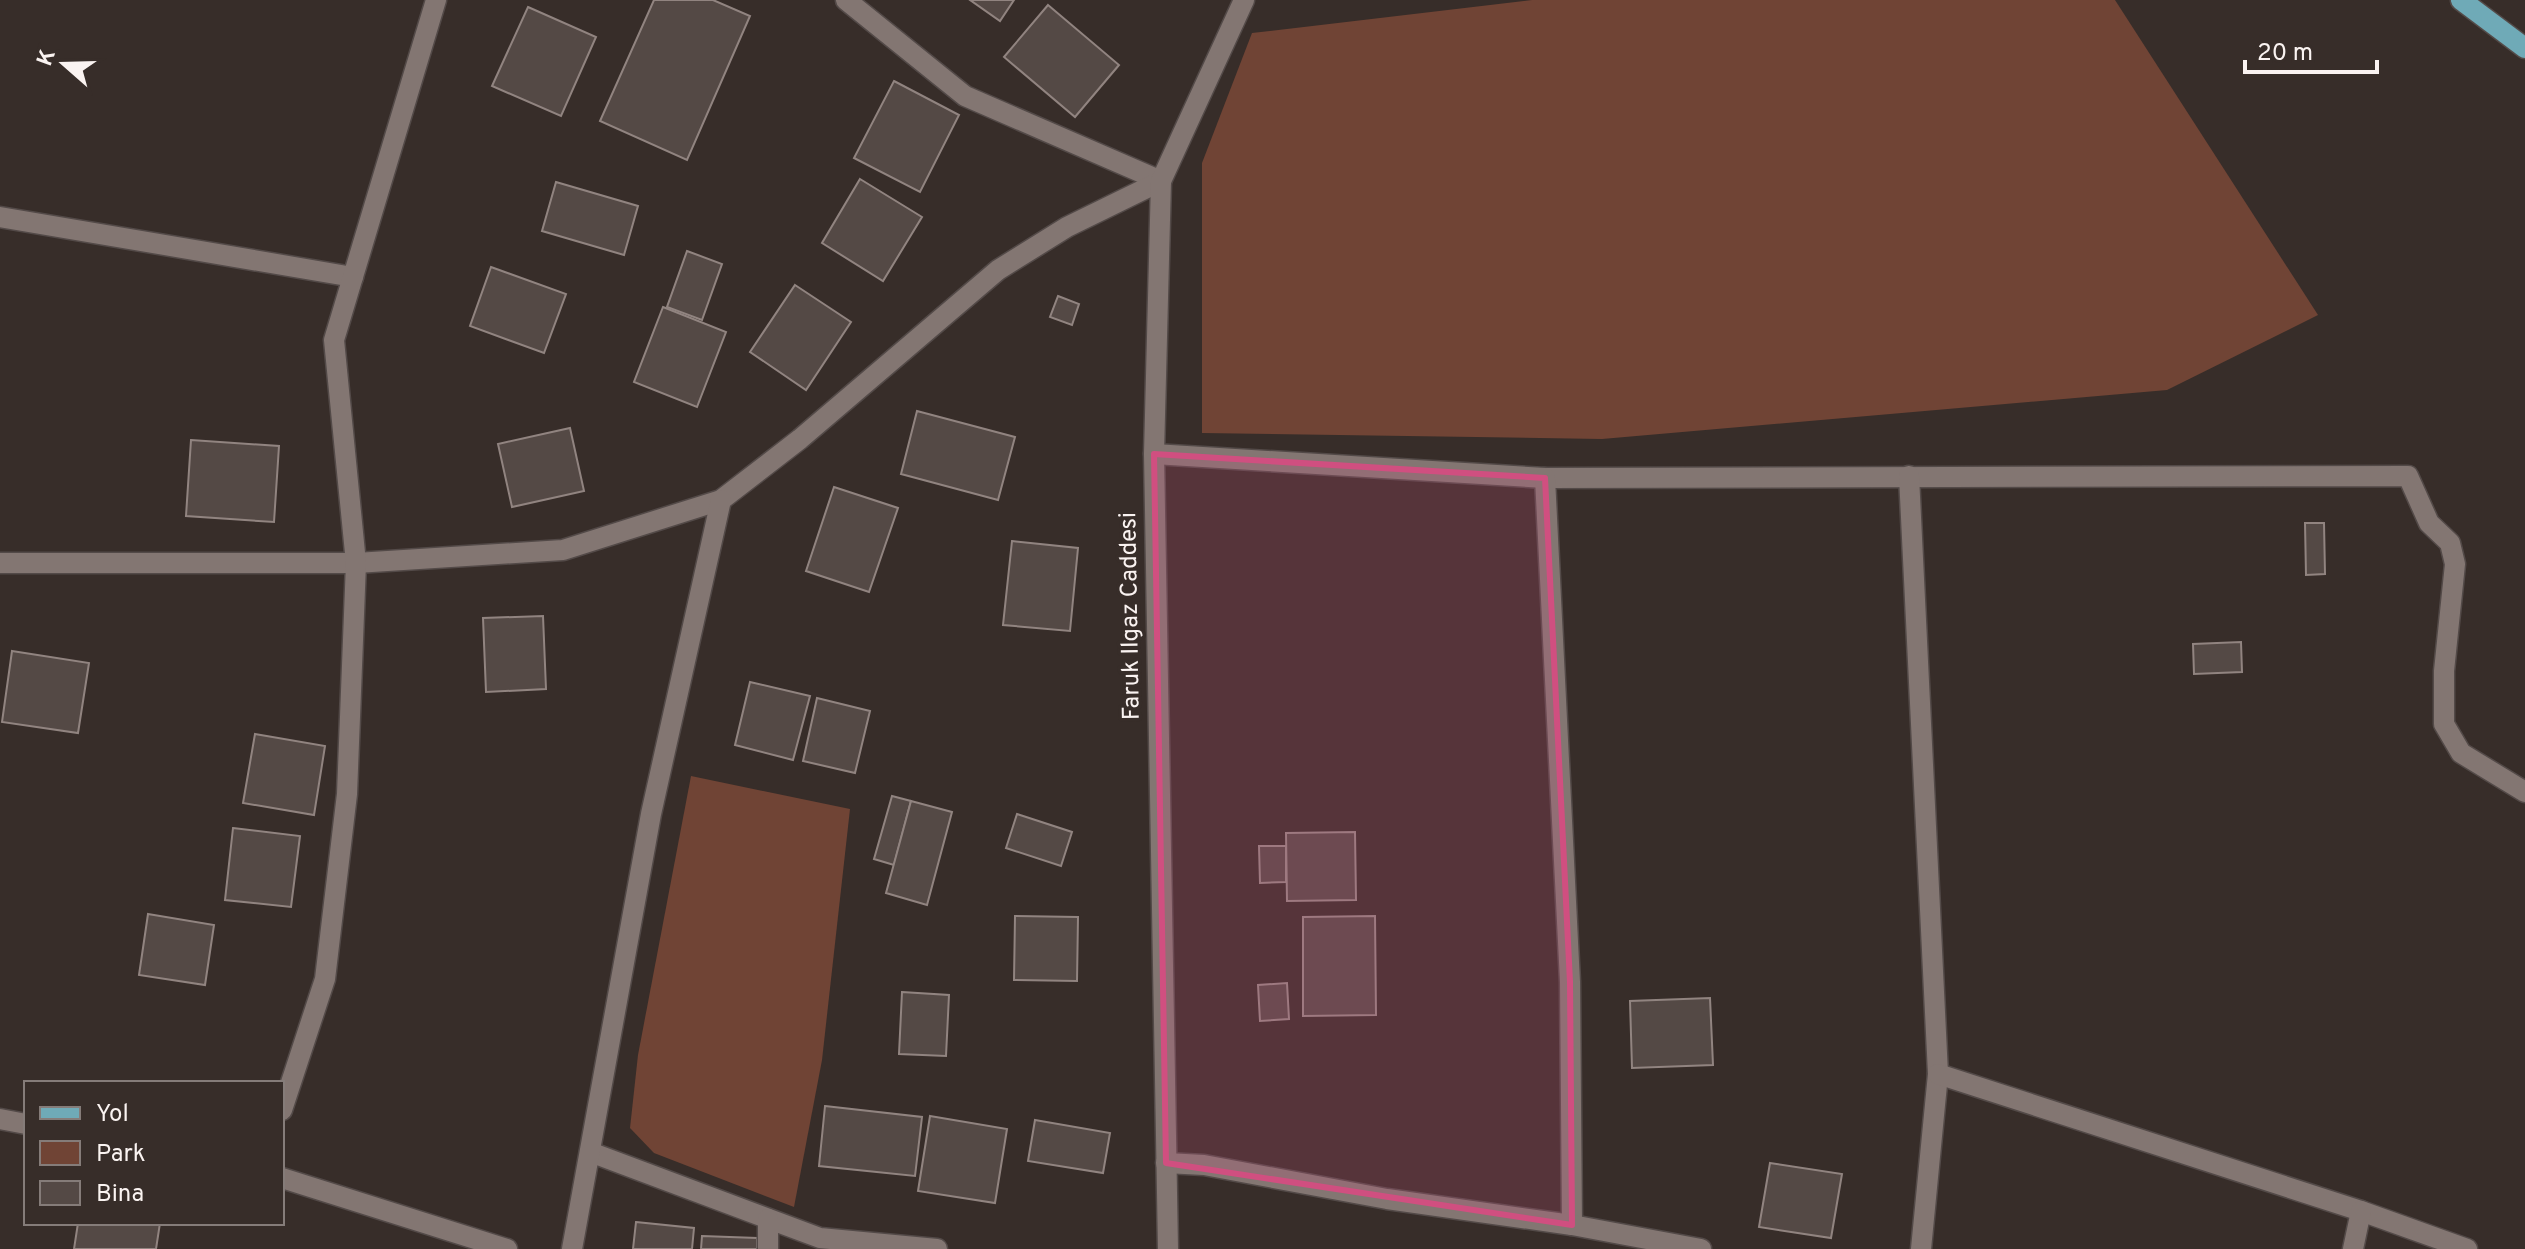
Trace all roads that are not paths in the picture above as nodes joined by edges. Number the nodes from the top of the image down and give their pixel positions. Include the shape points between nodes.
1 (436, 0) edge
2 (846, 0) edge
3 (1244, 0) edge
4 (2461, 0) edge
5 (2525, 48) edge
6 (1161, 181) junction
7 (0, 217) edge
8 (353, 277) junction
9 (1154, 454) junction
10 (1909, 476) junction
11 (1545, 478) junction
12 (721, 500) junction
13 (0, 563) edge
14 (356, 563) junction
15 (2525, 792) edge
16 (1938, 1074) junction
17 (284, 1104) edge
18 (0, 1119) edge
19 (24, 1124) edge
20 (590, 1152) junction
21 (1166, 1163) junction
22 (284, 1179) edge
23 (2361, 1211) junction
24 (768, 1219) junction
25 (1572, 1225) junction
26 (507, 1249) edge
27 (572, 1249) edge
28 (768, 1249) edge
29 (937, 1249) edge
30 (1168, 1249) edge
31 (1701, 1249) edge
32 (1921, 1249) edge
33 (2353, 1249) edge
34 (2467, 1249) edge

1 - 8 street
2 - 6 street via 965,96
3 - 6 street, Faruk Ilgaz Caddesi
4 - 5 main road
6 - 9 street, Faruk Ilgaz Caddesi
6 - 12 street via 1067,227 998,270
7 - 8 street
8 - 14 street via 334,340
9 - 11 street
9 - 21 street, Faruk Ilgaz Caddesi
10 - 11 street
10 - 15 street via 2408,476 2429,523 2450,543 2455,564 2444,724 2461,753
10 - 16 street
11 - 25 street via 1570,982
12 - 14 street via 563,550
12 - 20 street via 651,814
13 - 14 street
14 - 17 street via 347,794 325,979
16 - 23 street
16 - 32 street
18 - 19 street
20 - 24 street
20 - 27 street
21 - 25 street
21 - 30 street, Faruk Ilgaz Caddesi
22 - 26 street
23 - 33 street
23 - 34 street
24 - 28 street
24 - 29 street via 820,1238
25 - 31 street

